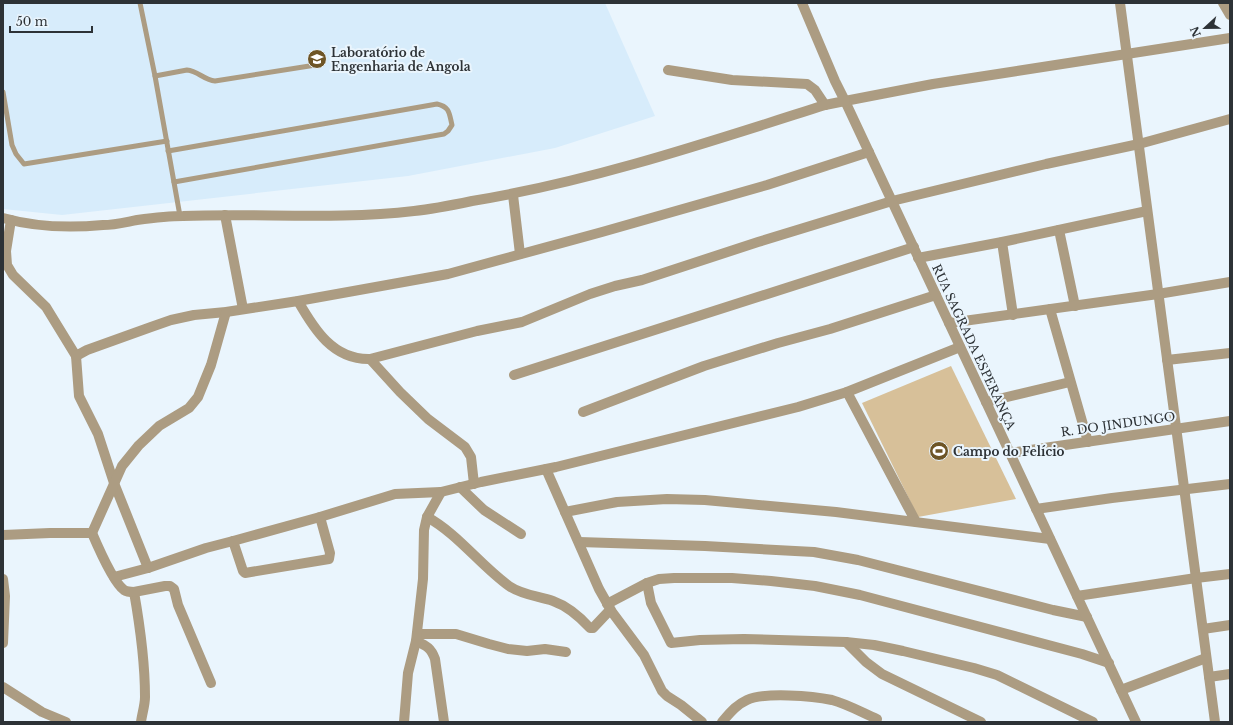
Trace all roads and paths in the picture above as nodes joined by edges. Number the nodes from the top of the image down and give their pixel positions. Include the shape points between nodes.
1 (140, 3) edge
2 (802, 3) edge
3 (1117, 3) edge
4 (1120, 3) edge
5 (1223, 3) edge
6 (1230, 15) edge
7 (1230, 38) edge
8 (1127, 54) junction
9 (322, 64) dead end
10 (668, 70) dead end
11 (155, 76) junction
12 (3, 92) edge
13 (846, 101) junction
14 (825, 105) junction
15 (1230, 120) edge
16 (167, 141) junction
17 (1139, 144) junction
18 (168, 151) junction
19 (869, 152) junction
20 (174, 182) junction
21 (513, 194) junction
22 (892, 201) junction
23 (1147, 211) junction
24 (225, 215) junction
25 (180, 216) junction
26 (7, 219) edge
27 (1059, 230) junction
28 (1002, 242) junction
29 (914, 247) junction
30 (520, 254) junction
31 (918, 258) junction
32 (1230, 282) edge
33 (1158, 294) junction
34 (936, 295) junction
35 (298, 301) junction
36 (1075, 306) junction
37 (243, 309) junction
38 (1050, 309) junction
39 (226, 312) junction
40 (1013, 315) junction
41 (949, 323) junction
42 (960, 347) junction
43 (1230, 353) edge
44 (76, 356) junction
45 (370, 359) junction
46 (1167, 360) junction
47 (514, 375) dead end
48 (1070, 382) junction
49 (847, 392) junction
50 (986, 402) junction
51 (583, 412) dead end
52 (1230, 421) edge
53 (1176, 429) junction
54 (1088, 442) junction
55 (1010, 453) junction
56 (546, 469) junction
57 (114, 482) junction
58 (474, 484) junction
59 (1230, 484) edge
60 (460, 488) junction
61 (1184, 489) junction
62 (441, 492) junction
63 (1036, 509) junction
64 (565, 512) junction
65 (320, 517) junction
66 (427, 517) junction
67 (916, 522) junction
68 (92, 533) junction
69 (521, 534) dead end
70 (3, 535) edge
71 (1050, 539) junction
72 (233, 542) junction
73 (578, 542) junction
74 (148, 568) junction
75 (1230, 574) edge
76 (114, 577) junction
77 (1196, 578) junction
78 (3, 579) edge
79 (647, 583) junction
80 (134, 592) junction
81 (1077, 596) junction
82 (609, 607) junction
83 (1087, 617) junction
84 (1230, 625) edge
85 (1203, 629) junction
86 (417, 638) junction
87 (846, 642) junction
88 (3, 643) edge
89 (566, 652) dead end
90 (1206, 658) junction
91 (1109, 663) junction
92 (1230, 674) edge
93 (1209, 677) junction
94 (211, 683) dead end
95 (3, 687) edge
96 (1121, 690) junction
97 (878, 719) dead end
98 (66, 722) edge
99 (141, 722) edge
100 (404, 722) edge
101 (444, 722) edge
102 (702, 722) edge
103 (722, 722) edge
104 (981, 722) edge
105 (1093, 722) edge
106 (1136, 722) edge
107 (1215, 722) edge

1 - 11 lane
2 - 13 street, RUA SAGRADA ESPERANÇA
3 - 4 street
4 - 8 street
5 - 6 street
7 - 8 street
8 - 13 street via 933,84
8 - 17 street
9 - 11 lane via 215,81 208,80 192,70
10 - 14 street via 732,80 807,84 815,90
11 - 16 lane
12 - 16 lane via 12,145 24,164
13 - 14 street
13 - 19 street, RUA SAGRADA ESPERANÇA
14 - 21 street via 658,158
15 - 17 street
16 - 18 lane
17 - 22 street
17 - 23 street
18 - 20 lane
18 - 20 lane via 437,104 448,109 452,125 444,134
19 - 22 street, RUA SAGRADA ESPERANÇA
19 - 30 street via 745,191
20 - 25 lane
21 - 24 street via 416,211 371,215
21 - 30 street
22 - 29 street, RUA SAGRADA ESPERANÇA
22 - 45 street via 642,280 608,288 522,322
23 - 27 street
23 - 33 street
24 - 25 street
24 - 37 street
25 - 26 street via 91,226 32,224
26 - 44 street via 7,265 13,275 46,307
27 - 28 street
27 - 36 street
28 - 31 street
28 - 40 street
29 - 31 street, RUA SAGRADA ESPERANÇA
29 - 47 street
30 - 35 street via 448,274
31 - 34 street, RUA SAGRADA ESPERANÇA
32 - 33 street
33 - 36 street
33 - 46 street
34 - 41 street, RUA SAGRADA ESPERANÇA
34 - 51 street via 704,366
35 - 37 street
35 - 45 street via 323,339 348,356
36 - 38 street
37 - 39 street
38 - 40 street
38 - 48 street
39 - 44 street via 194,314 171,320
39 - 57 street via 211,365 198,397 189,408 158,426 139,445 122,466
40 - 41 street
41 - 42 street, RUA SAGRADA ESPERANÇA
42 - 49 street
42 - 50 street, RUA SAGRADA ESPERANÇA
43 - 46 street
44 - 57 street via 79,396 98,434
45 - 58 street via 428,419 465,447 470,457
46 - 53 street
48 - 50 street
48 - 54 street
49 - 56 street
49 - 67 street
50 - 55 street, RUA SAGRADA ESPERANÇA
52 - 53 street, R. DO JINDUNGO
53 - 54 street, R. DO JINDUNGO
53 - 61 street
54 - 55 street, R. DO JINDUNGO
55 - 63 street, RUA SAGRADA ESPERANÇA
56 - 58 street
56 - 64 street
57 - 68 street
57 - 74 street
58 - 60 street
59 - 61 street
60 - 62 street
60 - 69 street via 484,510
61 - 63 street
61 - 77 street
62 - 65 street via 395,494
62 - 66 street
63 - 71 street, RUA SAGRADA ESPERANÇA
64 - 67 street via 617,502 705,500
64 - 73 street
65 - 72 street
65 - 72 street via 330,553 329,559 245,573
66 - 82 street via 445,529 510,586 518,591 554,601 590,628
66 - 86 street
67 - 71 street
68 - 70 street
68 - 76 street
71 - 81 street, RUA SAGRADA ESPERANÇA
72 - 74 street via 206,548
73 - 82 street via 598,589
73 - 83 street via 814,552 858,560
74 - 76 street
75 - 77 street
76 - 80 street via 124,590
77 - 81 street
77 - 85 street
78 - 88 street
79 - 82 street
79 - 87 street via 651,603 671,643 700,640
79 - 91 street via 674,578 732,578 815,586 860,595
80 - 94 street via 165,586 174,589 178,605
80 - 99 street via 144,672 145,699
81 - 83 street, RUA SAGRADA ESPERANÇA
82 - 102 street via 644,655 662,691
83 - 91 street, RUA SAGRADA ESPERANÇA
84 - 85 street
85 - 90 street
86 - 89 street via 456,634 508,649
86 - 100 street via 408,673
86 - 101 street via 432,651 435,659
87 - 104 street via 882,674
87 - 105 street via 903,651 997,675
90 - 93 street
90 - 96 street
91 - 96 street, RUA SAGRADA ESPERANÇA
92 - 93 street
93 - 107 street
95 - 98 street via 42,712
96 - 106 street, RUA SAGRADA ESPERANÇA
97 - 103 street via 832,700 804,696 760,696 736,706

